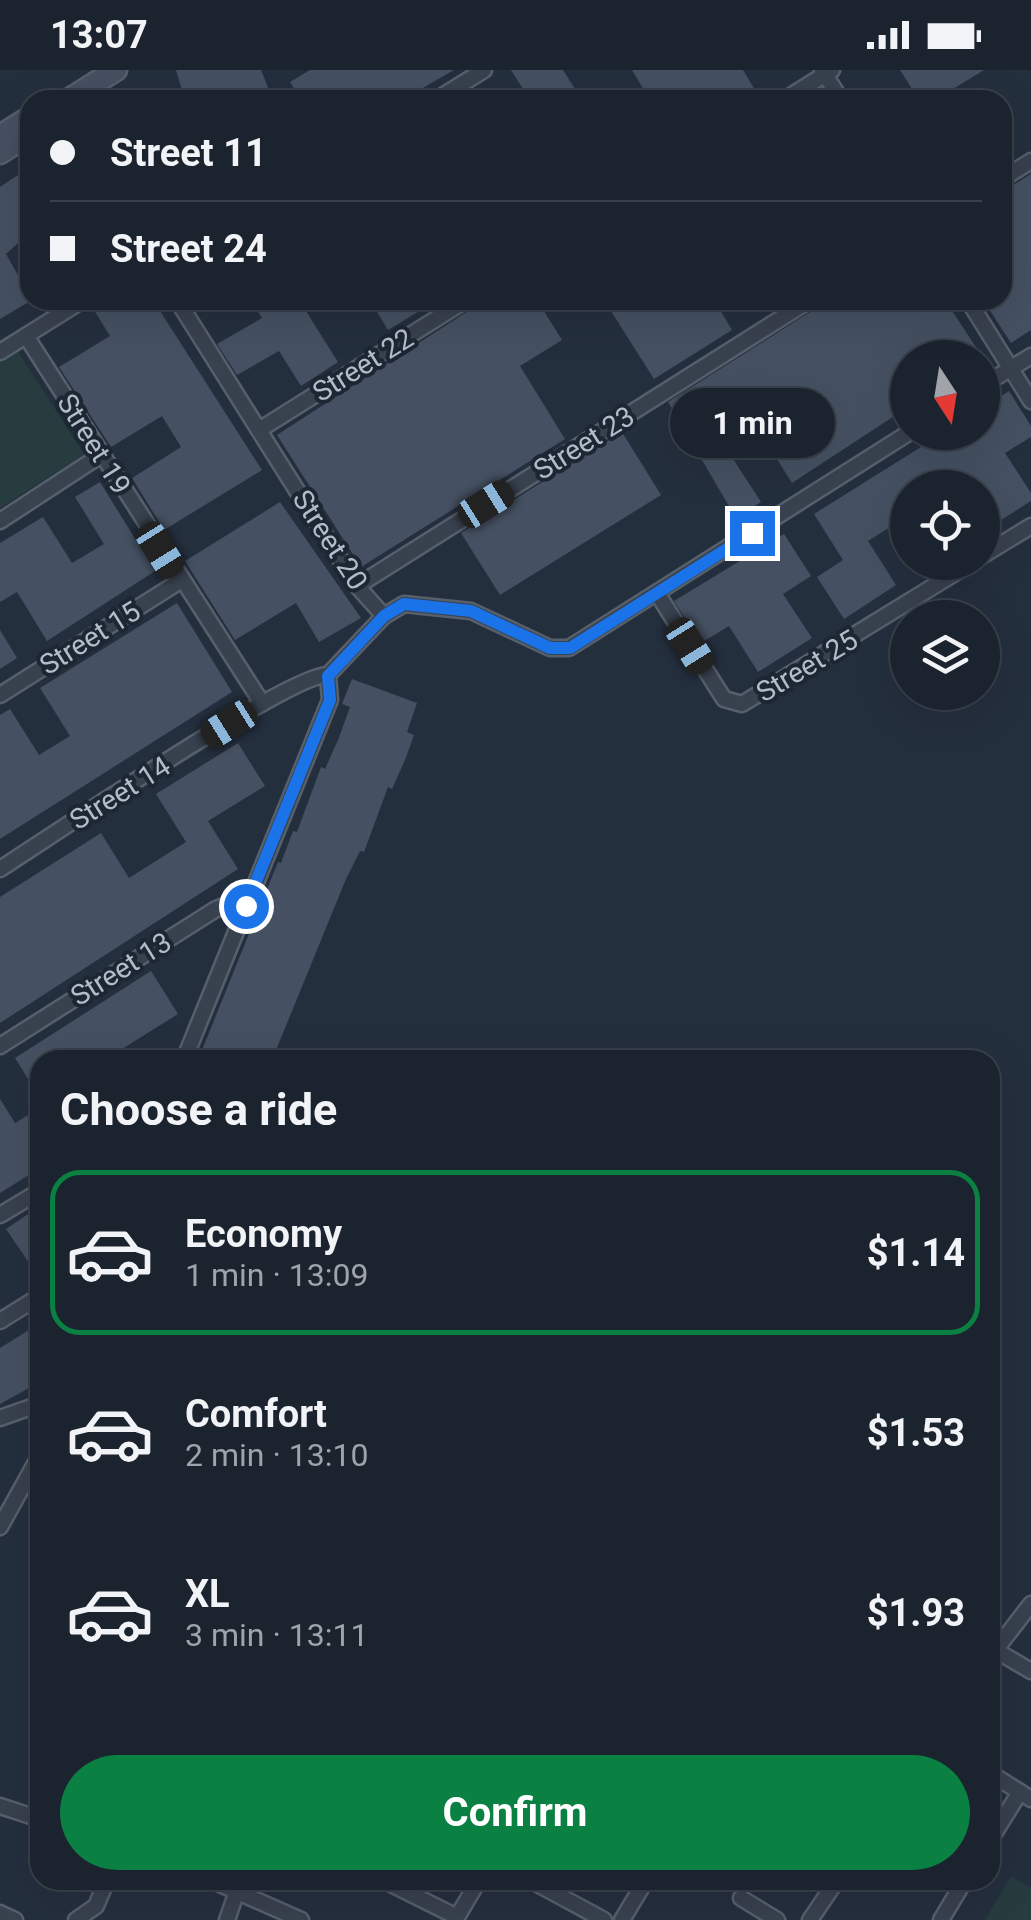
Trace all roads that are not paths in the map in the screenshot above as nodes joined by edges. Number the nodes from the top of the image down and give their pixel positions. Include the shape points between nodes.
1 (484, 70) edge
2 (826, 72) edge
3 (104, 74) edge
4 (82, 90) edge
5 (452, 90) edge
6 (799, 90) edge
7 (67, 310) edge
8 (183, 310) edge
9 (450, 310) edge
10 (794, 310) edge
11 (974, 310) edge
12 (26, 336) junction
13 (0, 352) edge
14 (1031, 356) edge
15 (1011, 368) junction
16 (1000, 375) edge
17 (1031, 401) edge
18 (259, 430) junction
19 (890, 445) edge
20 (101, 455) junction
21 (0, 521) edge
22 (1031, 526) edge
23 (1000, 545) edge
24 (944, 580) edge
25 (180, 581) junction
26 (357, 586) junction
27 (657, 593) junction
28 (384, 616) junction
29 (328, 676) junction
30 (0, 695) edge
31 (262, 703) junction
32 (0, 869) edge
33 (246, 906) junction
34 (0, 1046) edge
35 (188, 1050) edge
36 (30, 1197) edge
37 (0, 1216) edge
38 (30, 1302) edge
39 (0, 1321) edge
40 (30, 1407) edge
41 (0, 1418) edge
42 (30, 1473) edge
43 (0, 1527) edge
44 (1031, 1604) edge
45 (1000, 1644) edge
46 (1000, 1656) edge
47 (1031, 1671) edge
48 (1000, 1779) edge
49 (1026, 1795) edge
50 (0, 1806) edge
51 (30, 1815) edge
52 (1000, 1828) edge
53 (103, 1890) edge
54 (230, 1890) edge
55 (239, 1890) edge
56 (399, 1890) edge
57 (473, 1890) edge
58 (548, 1890) edge
59 (640, 1890) edge
60 (830, 1890) edge
61 (960, 1890) edge
62 (742, 1898) dead end
63 (439, 1916) edge
64 (76, 1920) edge
65 (226, 1920) edge
66 (301, 1920) edge
67 (604, 1920) edge
68 (622, 1920) edge
69 (776, 1920) edge
70 (810, 1920) edge
71 (940, 1920) edge

1 - 5 street
2 - 6 street
3 - 4 main road
7 - 12 street
8 - 18 street, Street 20
9 - 18 street, Street 22
10 - 26 street, Street 23
11 - 15 street
12 - 13 street
12 - 20 street, Street 19
14 - 15 street
15 - 16 street
15 - 17 street
18 - 26 street, Street 20
19 - 27 street
20 - 21 street
20 - 25 street, Street 19
22 - 23 street
24 - 27 street, Street 25 via 742,704 724,699
25 - 30 street, Street 15
25 - 31 street, Street 19
26 - 28 street, Street 20
27 - 28 street, Street 20 via 562,650 456,608 404,604
28 - 29 street, Street 14
29 - 31 street, Street 14
29 - 33 street via 330,700
31 - 32 street, Street 14
33 - 34 street, Street 13 via 216,909
33 - 35 street
36 - 37 street
38 - 39 street
40 - 41 street
42 - 43 street
44 - 45 street
46 - 47 street
48 - 49 street
49 - 52 street
50 - 51 street
53 - 64 street via 96,1906
54 - 65 street
55 - 66 street
56 - 63 street
57 - 63 street via 456,1916
58 - 67 street
59 - 68 street
60 - 70 street
61 - 71 street
62 - 69 street

